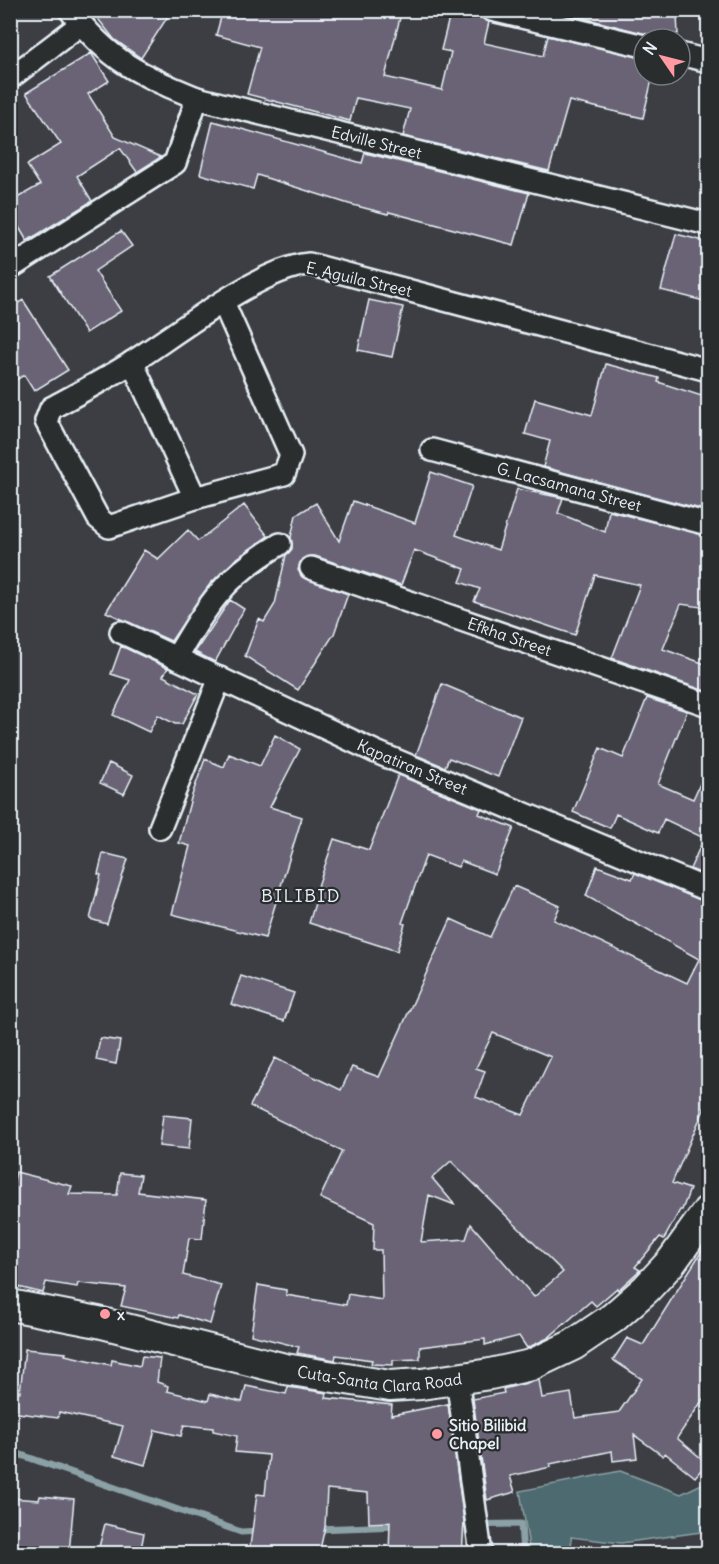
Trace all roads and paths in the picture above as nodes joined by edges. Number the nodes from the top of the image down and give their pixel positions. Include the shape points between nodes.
1 (492, 10) edge
2 (76, 17) edge
3 (632, 43) edge
4 (692, 57) edge
5 (708, 61) edge
6 (10, 78) edge
7 (197, 98) junction
8 (708, 225) edge
9 (10, 268) edge
10 (223, 302) junction
11 (132, 363) junction
12 (708, 370) edge
13 (432, 450) dead end
14 (195, 498) junction
15 (708, 524) edge
16 (280, 544) dead end
17 (311, 568) dead end
18 (121, 632) dead end
19 (176, 658) junction
20 (220, 678) junction
21 (708, 705) edge
22 (160, 828) dead end
23 (708, 890) edge
24 (704, 1218) edge
25 (10, 1305) edge
26 (457, 1378) junction
27 (480, 1553) edge

1 - 3 street
2 - 6 street
2 - 7 street, Edville Street via 110,54 142,75
4 - 5 street
7 - 8 street, Edville Street
7 - 9 street via 175,163
10 - 11 street, E. Aguila Street
10 - 12 street, E. Aguila Street via 289,267 309,264
10 - 14 street via 291,455 284,474
11 - 14 street
11 - 14 street, E. Aguila Street via 51,408 46,421 98,518 109,527
13 - 15 street, G. Lacsamana Street
16 - 19 street via 229,579
17 - 21 street, Efkha Street
18 - 19 street, Kapatiran Street
19 - 20 street, Kapatiran Street
20 - 22 street
20 - 23 street, Kapatiran Street via 376,752
24 - 26 street, Cuta-Santa Clara Road via 646,1289 573,1346 531,1365
25 - 26 street, Cuta-Santa Clara Road via 98,1322 285,1369 390,1386
26 - 27 street

